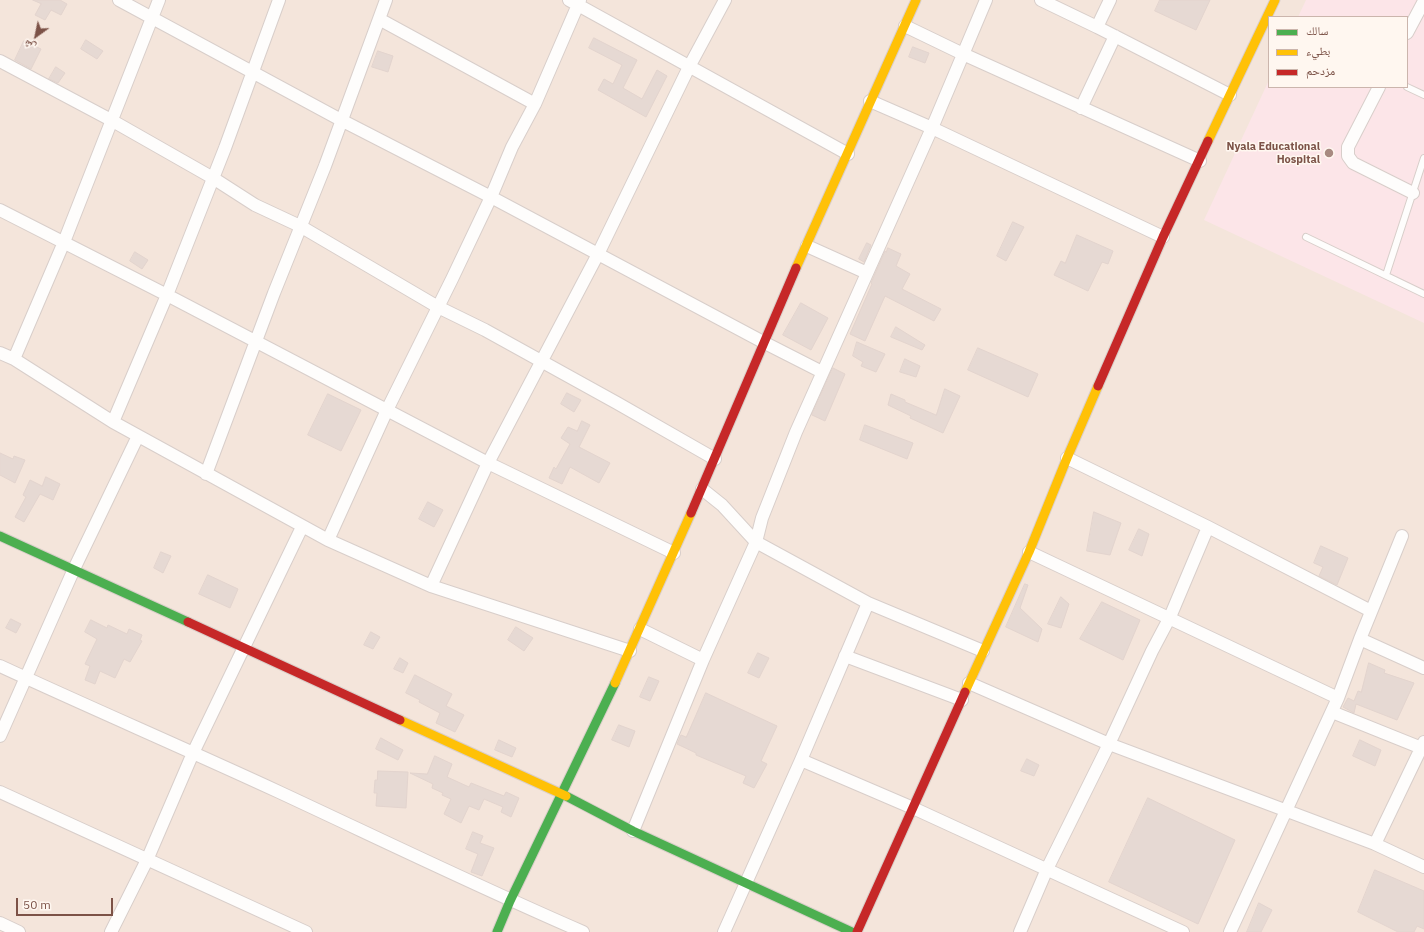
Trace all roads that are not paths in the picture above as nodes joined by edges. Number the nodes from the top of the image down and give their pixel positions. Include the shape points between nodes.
1 (119, 0) edge
2 (158, 0) edge
3 (279, 0) edge
4 (386, 0) edge
5 (725, 0) edge
6 (916, 0) edge
7 (986, 0) edge
8 (1041, 0) edge
9 (1110, 0) edge
10 (1275, 0) edge
11 (1424, 1) edge
12 (576, 2) edge
13 (152, 18) junction
14 (379, 19) junction
15 (904, 26) junction
16 (1097, 27) junction
17 (1408, 31) edge
18 (1115, 36) junction
19 (963, 54) junction
20 (0, 61) edge
21 (689, 67) junction
22 (252, 71) junction
23 (1408, 87) edge
24 (1378, 88) edge
25 (1230, 95) junction
26 (1424, 95) edge
27 (870, 101) junction
28 (535, 104) junction
29 (1081, 108) junction
30 (111, 120) junction
31 (341, 120) junction
32 (932, 128) junction
33 (848, 154) junction
34 (1424, 158) edge
35 (1200, 161) junction
36 (213, 178) junction
37 (1413, 194) junction
38 (491, 197) junction
39 (0, 210) edge
40 (300, 226) junction
41 (1163, 237) junction
42 (1306, 237) dead end
43 (64, 242) junction
44 (807, 246) junction
45 (598, 254) junction
46 (867, 273) junction
47 (1386, 275) junction
48 (1424, 294) edge
49 (167, 295) junction
50 (438, 307) junction
51 (255, 342) junction
52 (765, 343) junction
53 (0, 352) edge
54 (14, 359) junction
55 (542, 362) junction
56 (822, 372) junction
57 (387, 410) junction
58 (113, 422) junction
59 (138, 436) junction
60 (1067, 458) junction
61 (715, 459) junction
62 (488, 463) junction
63 (206, 474) junction
64 (702, 489) junction
65 (302, 527) junction
66 (1208, 527) junction
67 (0, 536) edge
68 (1402, 536) dead end
69 (328, 540) junction
70 (756, 542) junction
71 (1029, 552) junction
72 (674, 553) junction
73 (74, 570) junction
74 (431, 586) junction
75 (868, 603) junction
76 (1371, 612) junction
77 (1170, 617) junction
78 (640, 629) junction
79 (1360, 639) junction
80 (244, 648) junction
81 (630, 651) junction
82 (984, 651) junction
83 (845, 656) junction
84 (703, 660) junction
85 (0, 666) edge
86 (1424, 668) edge
87 (25, 678) junction
88 (969, 683) junction
89 (1338, 698) junction
90 (962, 700) junction
91 (1332, 712) junction
92 (0, 736) edge
93 (1108, 744) junction
94 (1423, 746) edge
95 (193, 752) junction
96 (801, 760) junction
97 (0, 792) edge
98 (561, 794) junction
99 (913, 808) junction
100 (1286, 811) junction
101 (633, 830) junction
102 (1375, 844) junction
103 (147, 860) junction
104 (1424, 867) edge
105 (1047, 869) junction
106 (746, 883) junction
107 (510, 901) junction
108 (0, 923) edge
109 (19, 932) edge
110 (111, 932) edge
111 (306, 932) edge
112 (496, 932) edge
113 (583, 932) edge
114 (724, 932) edge
115 (852, 932) edge
116 (857, 932) edge
117 (1020, 932) edge
118 (1183, 932) edge
119 (1230, 932) edge

1 - 13 street
2 - 13 street
3 - 22 street
4 - 14 street
5 - 21 street
6 - 15 main road
7 - 19 street
8 - 16 street
9 - 16 street
10 - 25 main road
11 - 17 street
12 - 21 street
12 - 28 street
13 - 22 street
13 - 30 street
14 - 28 street
14 - 31 street
15 - 19 street
15 - 27 main road
16 - 18 street
18 - 25 street
18 - 29 street
19 - 29 street
19 - 32 street
20 - 30 street
21 - 33 street
21 - 45 street
22 - 31 street
22 - 36 street
23 - 26 lane
24 - 37 street via 1348,147 1348,156 1353,164
25 - 35 main road
27 - 32 street
27 - 33 main road
28 - 38 street via 512,147
29 - 35 street
30 - 36 street
30 - 43 street
31 - 38 street
31 - 40 street
32 - 41 street
32 - 46 street
33 - 44 main road
34 - 37 lane
35 - 41 main road
36 - 40 street via 255,205
36 - 49 street
37 - 47 lane
38 - 45 street
38 - 50 street
39 - 43 street
40 - 50 street
40 - 51 street
41 - 60 main road
42 - 47 lane
43 - 49 street
43 - 54 street
44 - 46 street
44 - 52 main road
45 - 52 street
45 - 55 street
46 - 56 street
47 - 48 lane
49 - 51 street
49 - 58 street
50 - 55 street
50 - 57 street
51 - 57 street
51 - 63 street
52 - 56 street
52 - 61 main road
53 - 54 street
54 - 58 street
55 - 61 street
55 - 62 street
56 - 70 street via 765,511
57 - 62 street
57 - 69 street
58 - 59 street
59 - 63 street
59 - 73 street
60 - 66 street
60 - 71 main road
61 - 64 main road
62 - 72 street
62 - 74 street
63 - 65 street
64 - 70 street via 722,505
64 - 72 main road
65 - 69 street
65 - 80 street
66 - 76 street
66 - 77 street
67 - 73 main road
68 - 76 street
69 - 74 street
70 - 75 street
70 - 84 street
71 - 77 street
71 - 82 main road
72 - 78 main road
73 - 80 main road
73 - 87 street
74 - 81 street
75 - 82 street
75 - 83 street
76 - 79 street
77 - 89 street
77 - 93 street
78 - 81 main road
78 - 84 street
79 - 86 street
79 - 89 street
80 - 95 street
80 - 98 main road
81 - 98 main road
82 - 88 main road
83 - 90 street
83 - 96 street
84 - 101 street
85 - 87 street
87 - 92 street
87 - 95 street
88 - 90 main road
88 - 93 street
89 - 91 street
90 - 99 main road
91 - 94 street
91 - 100 street
93 - 100 street
93 - 105 street
94 - 102 street
95 - 103 street
95 - 107 street
96 - 99 street
96 - 106 street
97 - 103 street
98 - 101 main road
98 - 107 main road
99 - 105 street
99 - 116 main road
100 - 102 street
100 - 119 street
101 - 106 main road
102 - 104 street
103 - 110 street
103 - 111 street
105 - 117 street
105 - 118 street
106 - 114 street
106 - 115 main road
107 - 112 main road
107 - 113 street
108 - 109 street

